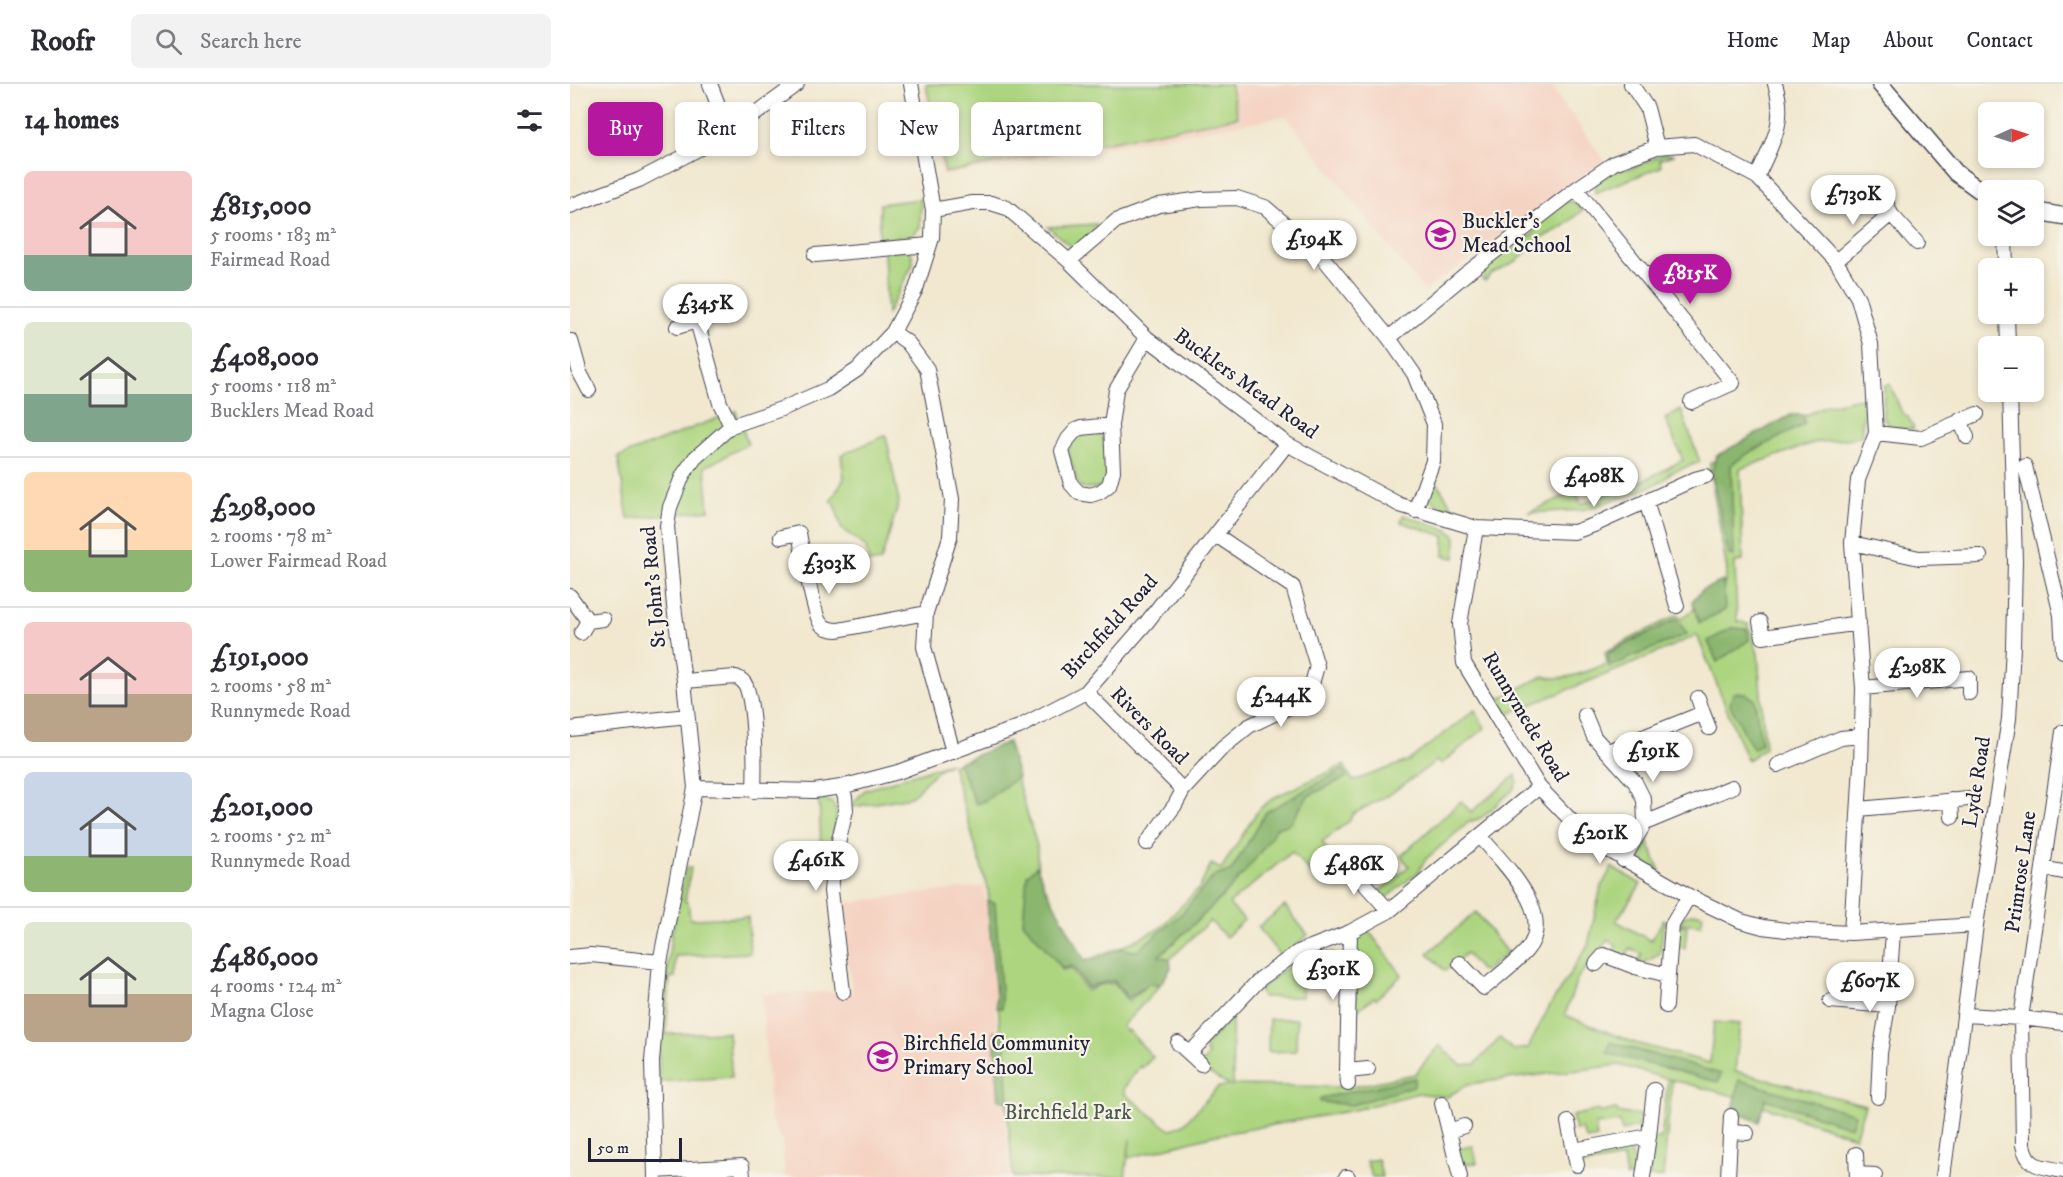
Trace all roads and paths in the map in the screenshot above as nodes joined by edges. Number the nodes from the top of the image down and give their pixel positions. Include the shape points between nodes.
1 (710, 84) edge
2 (797, 84) edge
3 (911, 84) edge
4 (1631, 84) edge
5 (1775, 84) edge
6 (1880, 84) edge
7 (717, 102) edge
8 (758, 112) edge
9 (1658, 147) junction
10 (685, 156) edge
11 (1757, 177) junction
12 (1880, 186) dead end
13 (1576, 189) junction
14 (1978, 189) edge
15 (570, 206) edge
16 (933, 210) junction
17 (2044, 213) edge
18 (1891, 214) junction
19 (2063, 216) edge
20 (1917, 243) dead end
21 (929, 245) junction
22 (815, 255) dead end
23 (1069, 261) junction
24 (1836, 261) junction
25 (725, 312) dead end
26 (696, 321) junction
27 (677, 327) dead end
28 (893, 332) junction
29 (1148, 338) junction
30 (1389, 338) junction
31 (571, 341) edge
32 (575, 376) edge
33 (589, 390) dead end
34 (1691, 402) dead end
35 (2010, 402) edge
36 (1977, 414) dead end
37 (1960, 420) junction
38 (1111, 425) junction
39 (731, 426) junction
40 (1876, 433) junction
41 (1967, 437) dead end
42 (1287, 444) junction
43 (2025, 466) dead end
44 (1706, 476) dead end
45 (1646, 501) junction
46 (1415, 511) junction
47 (1476, 528) junction
48 (1216, 535) junction
49 (781, 537) dead end
50 (1852, 543) junction
51 (1980, 556) dead end
52 (1961, 557) junction
53 (1962, 572) dead end
54 (570, 596) edge
55 (1677, 606) dead end
56 (926, 613) junction
57 (603, 619) dead end
58 (1760, 622) dead end
59 (1859, 624) junction
60 (2063, 651) edge
61 (684, 681) junction
62 (1863, 688) junction
63 (1086, 692) junction
64 (1970, 693) dead end
65 (1698, 698) dead end
66 (1703, 713) junction
67 (1585, 715) dead end
68 (687, 716) junction
69 (1709, 728) dead end
70 (570, 729) edge
71 (2063, 732) edge
72 (1860, 736) junction
73 (1608, 751) junction
74 (953, 752) junction
75 (1778, 765) dead end
76 (841, 787) junction
77 (1539, 787) junction
78 (1732, 787) dead end
79 (695, 788) junction
80 (1183, 790) junction
81 (754, 791) junction
82 (1968, 799) dead end
83 (1952, 800) junction
84 (1859, 809) junction
85 (1952, 817) dead end
86 (1645, 823) junction
87 (1481, 837) junction
88 (1147, 843) dead end
89 (1343, 860) dead end
90 (1623, 860) junction
91 (2043, 868) junction
92 (2063, 872) edge
93 (1689, 896) junction
94 (1389, 910) junction
95 (1976, 925) junction
96 (1893, 931) junction
97 (1350, 932) junction
98 (1851, 933) junction
99 (1604, 955) dead end
100 (570, 957) edge
101 (660, 962) junction
102 (1460, 963) dead end
103 (1668, 975) junction
104 (843, 992) dead end
105 (1830, 1001) dead end
106 (1666, 1006) dead end
107 (1888, 1006) junction
108 (1964, 1015) junction
109 (2021, 1018) junction
110 (2063, 1023) edge
111 (1178, 1043) dead end
112 (1190, 1053) junction
113 (1201, 1064) dead end
114 (1368, 1069) dead end
115 (1654, 1090) dead end
116 (1878, 1097) dead end
117 (1442, 1102) dead end
118 (1731, 1116) dead end
119 (1568, 1122) dead end
120 (1464, 1126) dead end
121 (1449, 1131) junction
122 (1731, 1132) junction
123 (1747, 1133) dead end
124 (1649, 1136) junction
125 (1574, 1150) junction
126 (1856, 1154) dead end
127 (1577, 1165) dead end
128 (2063, 1171) edge
129 (655, 1174) edge
130 (1875, 1175) dead end
131 (1857, 1176) edge
132 (743, 1177) edge
133 (1460, 1177) edge
134 (1644, 1177) edge
135 (1728, 1177) edge
136 (1943, 1177) edge

1 - 7 street
2 - 8 street
3 - 16 street, St John's Road
4 - 9 street via 1647,108
5 - 11 street via 1779,126
6 - 14 main road via 1956,173
9 - 11 street via 1694,144
9 - 13 street via 1614,163
10 - 15 street via 639,180
11 - 24 street
12 - 18 street
13 - 30 street
13 - 34 street via 1733,383
16 - 21 street, St John's Road
16 - 23 street, Bucklers Mead Road via 973,203 1007,208
17 - 19 main road
18 - 20 street
18 - 24 street
21 - 22 street
21 - 28 street, St John's Road via 916,288
23 - 29 street, Bucklers Mead Road
23 - 30 street via 1116,221 1159,205 1237,198 1265,207 1320,254
24 - 40 street via 1858,298 1871,344
25 - 26 street
26 - 27 street
26 - 39 street via 720,403
28 - 39 street, St John's Road via 857,370 828,389
28 - 56 street via 908,343 927,369 952,499 950,537
29 - 38 street via 1116,390
29 - 42 street, Bucklers Mead Road
30 - 46 street via 1414,374 1434,424 1433,461
31 - 32 street
32 - 33 street
35 - 95 street, Lyde Road via 2015,561 2009,719
36 - 37 street
37 - 40 street via 1921,438
37 - 41 street
38 - 38 street via 1113,471 1109,485 1091,495 1079,493 1071,484 1062,451 1076,430
39 - 61 street, St John's Road via 695,458 670,507 669,544
40 - 50 street via 1857,480
42 - 46 street, Bucklers Mead Road
42 - 48 street, Birchfield Road
43 - 60 street via 2061,615
44 - 45 street, Bucklers Mead Road
45 - 47 street, Bucklers Mead Road via 1574,532
45 - 55 street
46 - 47 street, Bucklers Mead Road
47 - 77 street, Runnymede Road via 1460,624 1464,663
48 - 63 street, Birchfield Road
48 - 80 street, Rivers Road via 1293,587 1317,666 1308,698 1249,726 1222,748
49 - 56 street via 805,531 815,610 827,629
50 - 52 street via 1919,558
50 - 59 street
51 - 52 street
52 - 53 street
54 - 57 street via 584,627
56 - 74 street via 924,647
58 - 59 street via 1763,637
59 - 62 street
61 - 68 street, St John's Road
61 - 81 street via 736,677 746,685 755,762
62 - 64 street via 1969,678
62 - 72 street
63 - 74 street, Birchfield Road via 1019,727
63 - 80 street, Rivers Road
65 - 66 street
66 - 69 street
66 - 73 street
67 - 73 street via 1594,737
68 - 70 street
68 - 79 street, St John's Road
71 - 91 street, Primrose Lane
72 - 75 street via 1841,738
72 - 84 street
73 - 86 street via 1635,782 1644,800
74 - 76 street, Birchfield Road
76 - 81 street, Birchfield Road
76 - 104 street via 846,810 831,891
77 - 87 street
77 - 90 street, Runnymede Road via 1589,839
78 - 86 street
79 - 81 street, Birchfield Road
79 - 101 street, St John's Road
80 - 88 street, Rivers Road
82 - 83 street
83 - 84 street
83 - 85 street
84 - 98 street
86 - 90 street
87 - 94 street
87 - 102 street via 1528,894 1537,926 1527,950 1484,988
89 - 94 street
90 - 93 street, Runnymede Road
91 - 92 street
91 - 109 street, Primrose Lane
93 - 98 street, Runnymede Road via 1763,927
93 - 103 street via 1672,926
94 - 97 street
95 - 96 street, Runnymede Road
95 - 108 street, Lyde Road
96 - 98 street, Runnymede Road
96 - 107 street
97 - 112 street via 1298,952 1260,979
97 - 114 street via 1348,1077
99 - 103 street
100 - 101 street via 591,955
101 - 129 street, St John's Road via 652,1062
103 - 106 street
105 - 107 street
107 - 116 street
108 - 109 street
108 - 136 street, Lyde Road
109 - 110 street
109 - 128 street, Primrose Lane via 2026,1156 2032,1164
111 - 112 street
112 - 113 street
115 - 124 street
117 - 121 street
118 - 122 street
119 - 125 street
120 - 121 street
121 - 133 street
122 - 123 street
122 - 135 street
124 - 125 street
124 - 134 street
125 - 127 street
126 - 131 street
129 - 132 street via 742,1166
130 - 131 street

